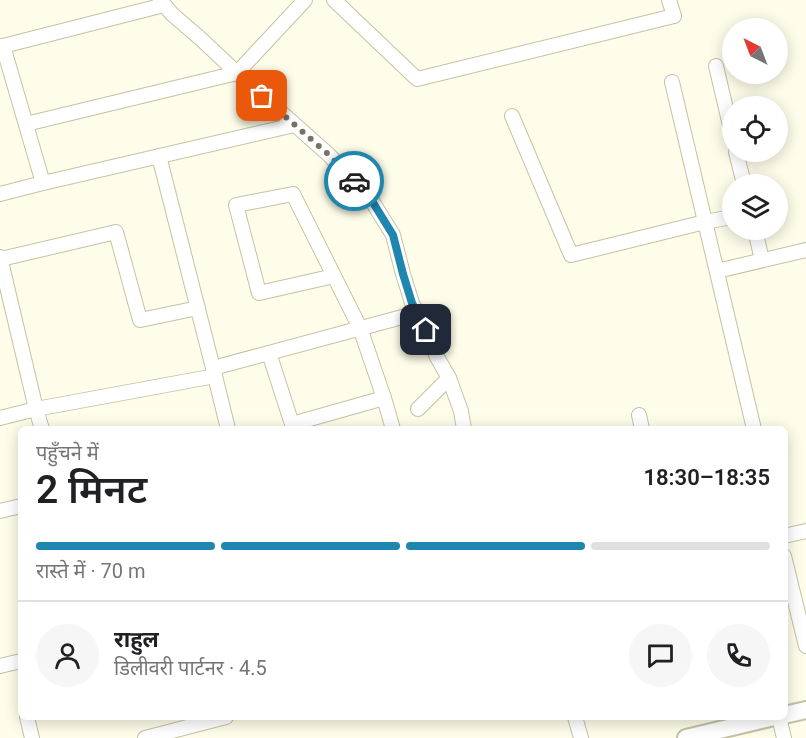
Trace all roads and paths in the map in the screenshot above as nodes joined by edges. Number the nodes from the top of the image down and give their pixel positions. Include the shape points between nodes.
1 (305, 0) edge
2 (334, 0) edge
3 (669, 0) edge
4 (162, 2) edge
5 (2, 46) edge
6 (716, 66) dead end
7 (237, 73) junction
8 (672, 82) dead end
9 (723, 96) edge
10 (512, 116) dead end
11 (26, 124) junction
12 (294, 125) junction
13 (159, 156) junction
14 (43, 183) junction
15 (0, 194) edge
16 (722, 219) edge
17 (705, 222) junction
18 (757, 240) edge
19 (806, 250) edge
20 (0, 258) edge
21 (762, 260) junction
22 (717, 271) junction
23 (334, 276) junction
24 (198, 308) junction
25 (417, 313) junction
26 (360, 328) junction
27 (269, 353) junction
28 (214, 372) junction
29 (449, 378) junction
30 (384, 398) junction
31 (36, 409) junction
32 (418, 409) dead end
33 (0, 418) edge
34 (41, 426) edge
35 (227, 426) edge
36 (293, 426) edge
37 (392, 426) edge
38 (464, 426) edge
39 (753, 426) edge
40 (18, 507) edge
41 (0, 511) edge
42 (806, 531) edge
43 (788, 536) edge
44 (788, 572) edge
45 (806, 646) edge
46 (18, 662) edge
47 (0, 666) edge
48 (806, 710) edge
49 (788, 714) edge
50 (28, 720) edge
51 (205, 720) edge
52 (576, 720) edge
53 (764, 720) edge
54 (778, 720) edge
55 (175, 734) edge
56 (32, 738) edge
57 (145, 738) edge
58 (581, 738) edge
59 (686, 738) edge
60 (784, 738) edge

1 - 7 street
2 - 3 street via 417,79 674,16
4 - 5 street
4 - 7 street
5 - 11 street
6 - 9 street
7 - 11 street
7 - 12 street
8 - 17 street
10 - 17 street via 571,255
11 - 14 street
12 - 13 street
12 - 25 street via 372,201 393,235
13 - 14 street
13 - 24 street
14 - 15 street
16 - 17 street
17 - 22 street
18 - 21 street
19 - 21 street
20 - 24 street via 116,232 140,320
20 - 31 street
21 - 22 street
22 - 39 street
23 - 23 street via 293,194 236,205 259,293
23 - 26 street
24 - 28 street
25 - 26 street
25 - 29 street
26 - 27 street
26 - 30 street
27 - 28 street
27 - 36 street
28 - 31 street
28 - 35 street
29 - 32 street
29 - 38 street
30 - 36 street
30 - 37 street
31 - 33 street
31 - 34 street
40 - 41 street
42 - 43 street
44 - 45 street
46 - 47 street
48 - 49 street
50 - 56 street
51 - 55 street
52 - 58 street
53 - 59 street
54 - 60 street
55 - 57 street

